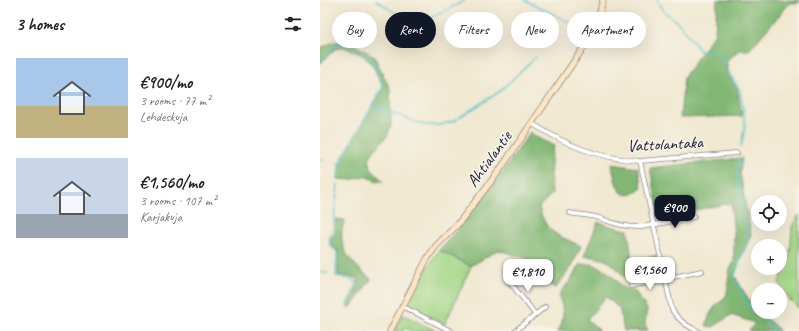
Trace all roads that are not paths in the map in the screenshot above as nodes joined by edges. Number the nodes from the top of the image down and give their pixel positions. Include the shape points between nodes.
1 (603, 0) edge
2 (531, 123) junction
3 (736, 153) dead end
4 (640, 161) junction
5 (570, 213) dead end
6 (694, 217) dead end
7 (654, 225) junction
8 (702, 272) dead end
9 (665, 280) junction
10 (509, 281) dead end
11 (631, 286) dead end
12 (402, 306) junction
13 (545, 307) dead end
14 (535, 314) junction
15 (390, 331) edge
16 (451, 331) edge
17 (515, 331) edge
18 (698, 331) edge

1 - 2 street, Ahtialantie via 595,29 588,41
2 - 4 street, Vattolantaka via 555,138 589,152
2 - 12 street, Ahtialantie via 499,171 458,224 427,258
3 - 4 street, Vattolantaka
4 - 7 street
5 - 7 street via 634,228
6 - 7 street
7 - 9 street
8 - 9 street
9 - 11 street
9 - 18 street via 672,310 677,318
10 - 14 street
12 - 15 street, Ahtialantie
12 - 16 street
13 - 14 street
14 - 17 street

